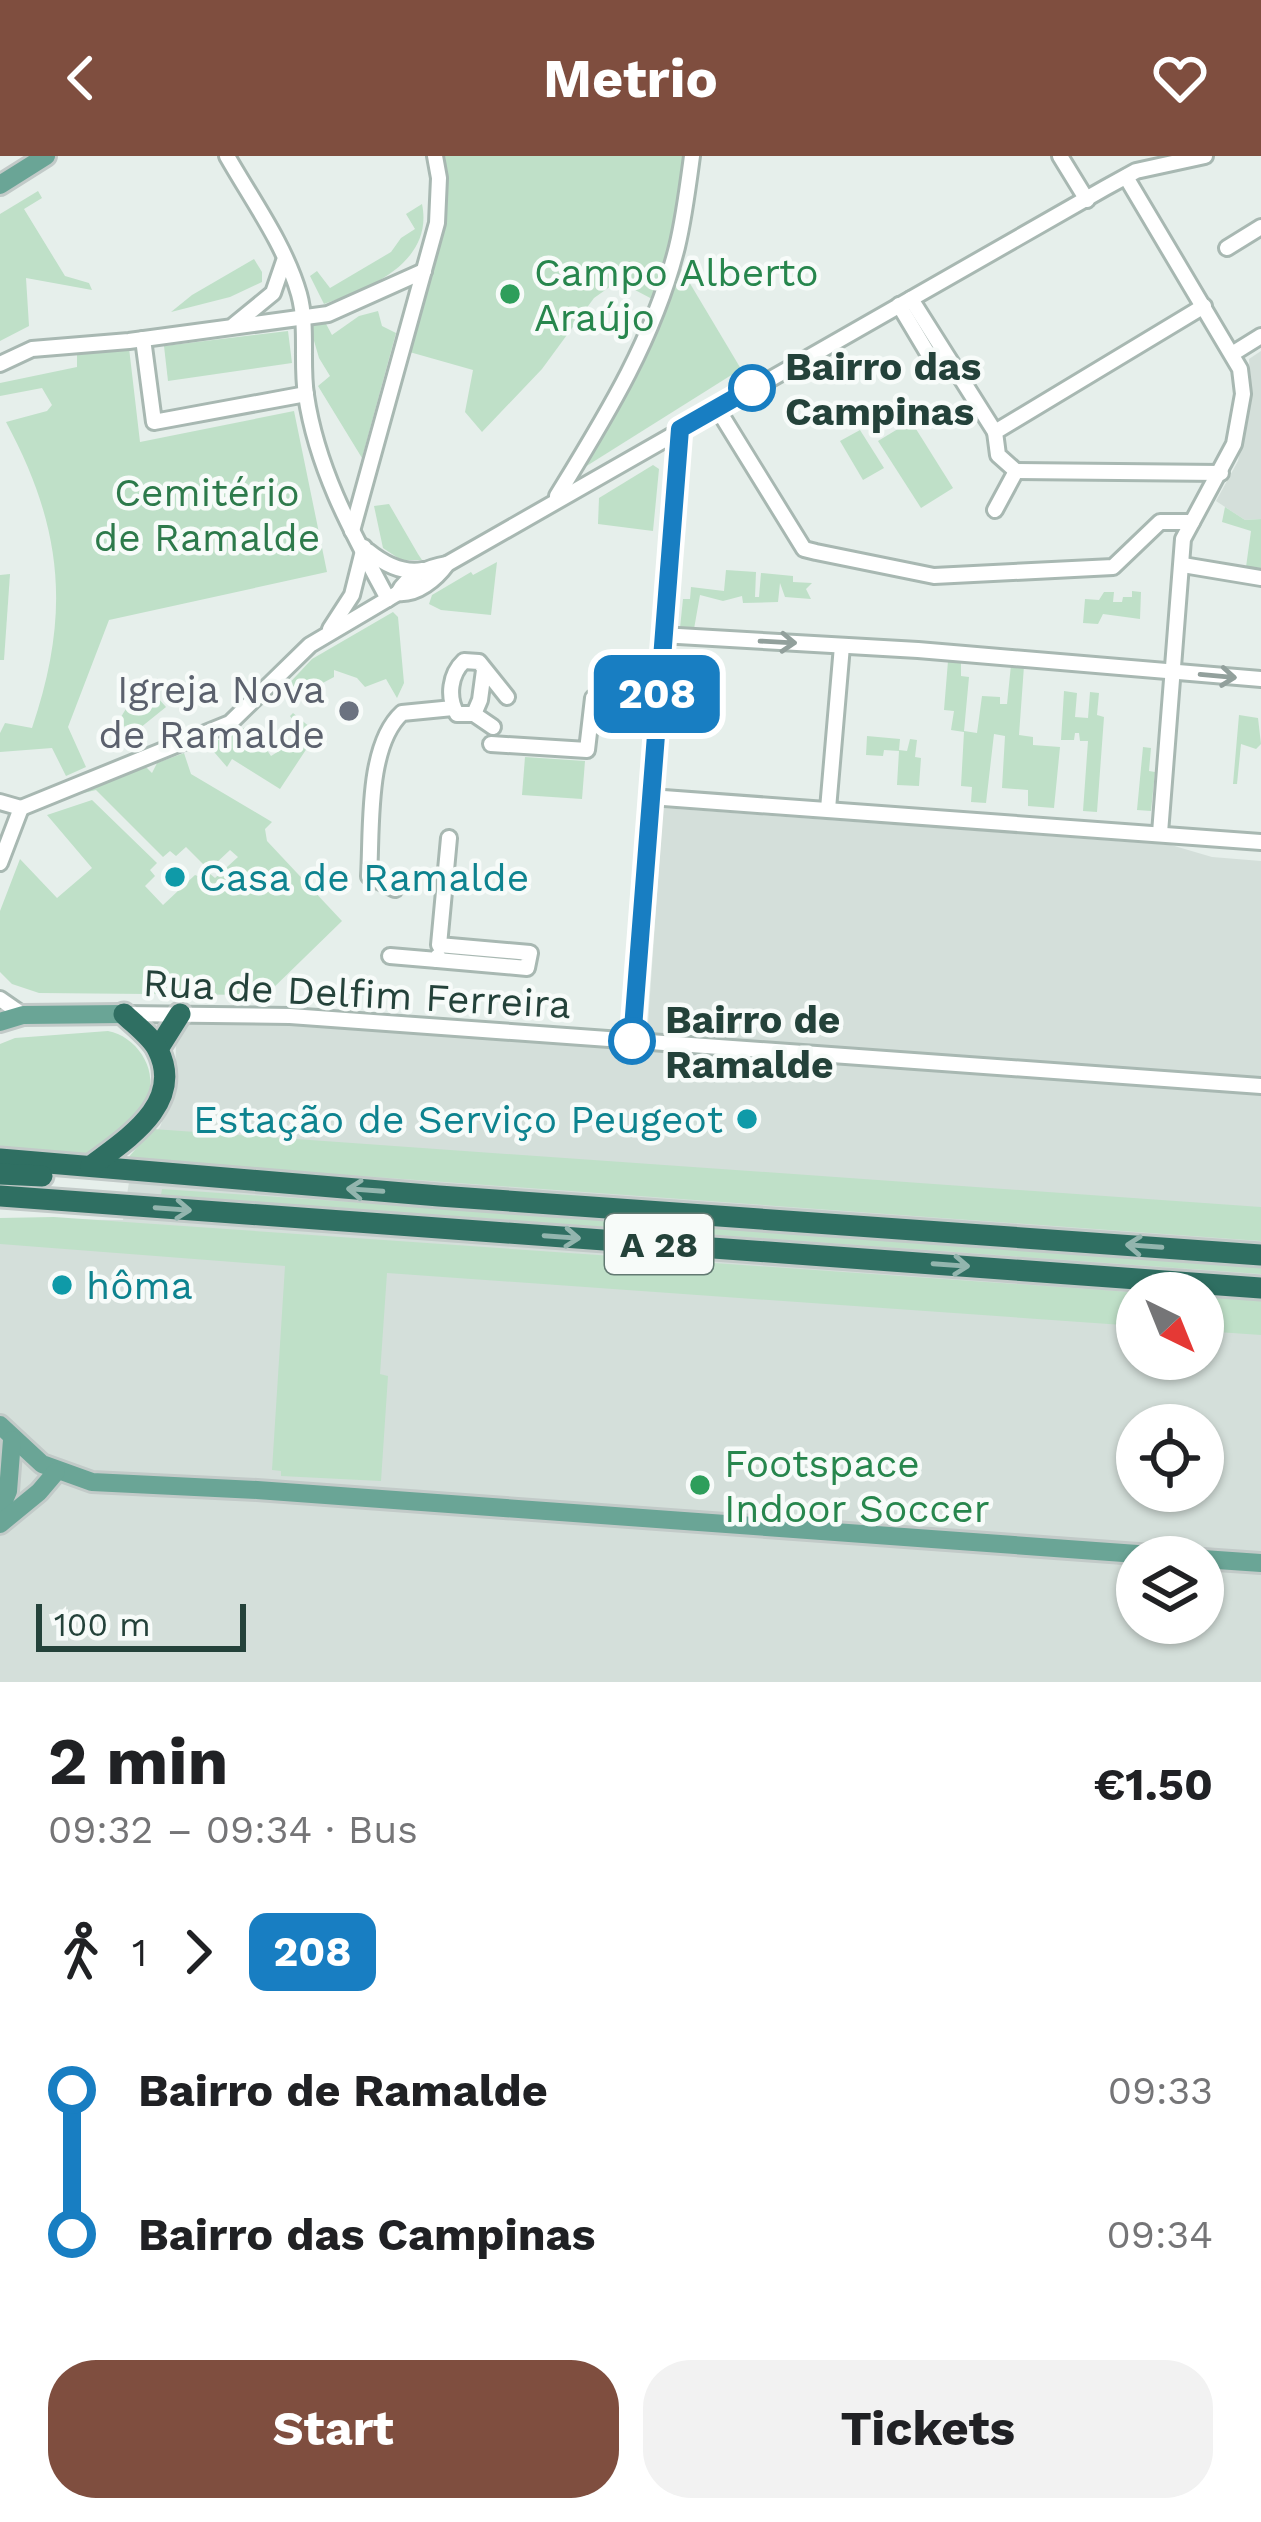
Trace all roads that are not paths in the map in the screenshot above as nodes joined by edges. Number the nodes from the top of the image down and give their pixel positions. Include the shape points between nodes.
1 (46, 156) edge
2 (226, 156) edge
3 (435, 156) edge
4 (692, 156) edge
5 (1205, 156) edge
6 (1066, 158) edge
7 (1126, 177) junction
8 (0, 185) edge
9 (1087, 200) junction
10 (1261, 226) edge
11 (1226, 248) dead end
12 (284, 258) junction
13 (424, 271) junction
14 (905, 302) junction
15 (1204, 306) junction
16 (302, 316) junction
17 (234, 326) junction
18 (1261, 336) edge
19 (143, 339) junction
20 (1232, 353) junction
21 (0, 364) edge
22 (306, 394) junction
23 (717, 408) junction
24 (680, 429) junction
25 (995, 432) junction
26 (1016, 471) junction
27 (1221, 473) junction
28 (554, 500) junction
29 (995, 510) dead end
30 (1192, 522) junction
31 (352, 530) junction
32 (364, 548) junction
33 (447, 565) junction
34 (1183, 565) junction
35 (426, 570) junction
36 (1261, 578) edge
37 (393, 596) junction
38 (661, 635) junction
39 (322, 637) junction
40 (842, 646) junction
41 (484, 670) junction
42 (1174, 672) junction
43 (1261, 679) edge
44 (507, 697) dead end
45 (593, 698) dead end
46 (453, 708) junction
47 (474, 715) junction
48 (493, 727) dead end
49 (491, 744) dead end
50 (650, 796) junction
51 (0, 802) edge
52 (21, 808) junction
53 (827, 809) junction
54 (1160, 833) junction
55 (449, 838) dead end
56 (1261, 842) edge
57 (0, 863) edge
58 (395, 889) dead end
59 (438, 953) junction
60 (390, 956) dead end
61 (0, 999) edge
62 (124, 1014) junction
63 (180, 1014) junction
64 (23, 1015) junction
65 (0, 1022) edge
66 (632, 1041) junction
67 (158, 1049) junction
68 (1261, 1086) edge
69 (0, 1159) edge
70 (91, 1167) junction
71 (0, 1174) edge
72 (292, 1184) junction
73 (0, 1196) edge
74 (1261, 1255) edge
75 (1261, 1288) edge
76 (6, 1432) edge
77 (56, 1472) junction
78 (0, 1510) edge
79 (0, 1524) edge
80 (1116, 1552) edge
81 (1224, 1560) edge
82 (1261, 1563) edge

1 - 8 main road
2 - 12 street
3 - 13 street via 437,223
4 - 28 street via 677,245 649,332
5 - 7 street
6 - 9 street
7 - 9 street
7 - 15 street
9 - 14 street
10 - 11 street
12 - 16 street
12 - 17 street via 273,293
13 - 16 street via 328,314
13 - 31 street
14 - 23 street
14 - 25 street
15 - 20 street
15 - 25 street
16 - 17 street
16 - 22 street
17 - 19 street
18 - 20 street
19 - 21 street via 32,349
19 - 22 street via 154,422
20 - 27 street via 1243,394
22 - 31 street via 320,457
23 - 24 street
23 - 30 street via 803,549 828,555 934,575 1113,567 1160,522
24 - 28 street
24 - 38 street
25 - 26 street via 998,455
26 - 27 street
26 - 29 street
27 - 30 street
28 - 33 street
30 - 34 street
31 - 32 street
32 - 35 street via 410,573
32 - 37 street
32 - 39 street via 352,595
33 - 35 street
33 - 37 street
34 - 36 street
34 - 42 street
35 - 37 street
37 - 39 street
38 -> 40 street
38 - 50 street
39 - 52 street via 230,723
40 - 42 street
40 - 53 street
41 - 44 street
41 - 46 street via 476,660 460,663
41 - 47 street
42 -> 43 street
42 - 54 street
45 - 49 street via 587,750
46 - 47 street
46 - 58 street via 402,712 378,759 369,876
47 - 48 street
50 - 53 street
50 - 66 street
51 - 52 street
52 - 57 street
53 - 54 street
54 - 56 street
55 - 59 street
59 - 59 street via 469,947 485,956
59 - 60 street
61 - 64 street
62 - 63 street, Rua de Delfim Ferreira
62 - 64 main road, Rua de Delfim Ferreira
62 - 67 highway
63 - 66 street, Rua de Delfim Ferreira
63 - 67 highway
64 - 65 main road, Rua de Delfim Ferreira
66 - 68 street, Rua de Delfim Ferreira
67 - 70 highway via 159,1102 124,1144
69 - 70 highway, A 28
70 - 72 highway, A 28
71 - 72 highway, A 28 via 275,1192
74 -> 72 highway, A 28
73 -> 75 highway, A 28
76 - 77 main road
76 - 78 main road via 8,1491
77 - 79 main road
77 - 80 main road via 111,1484
81 - 82 main road

